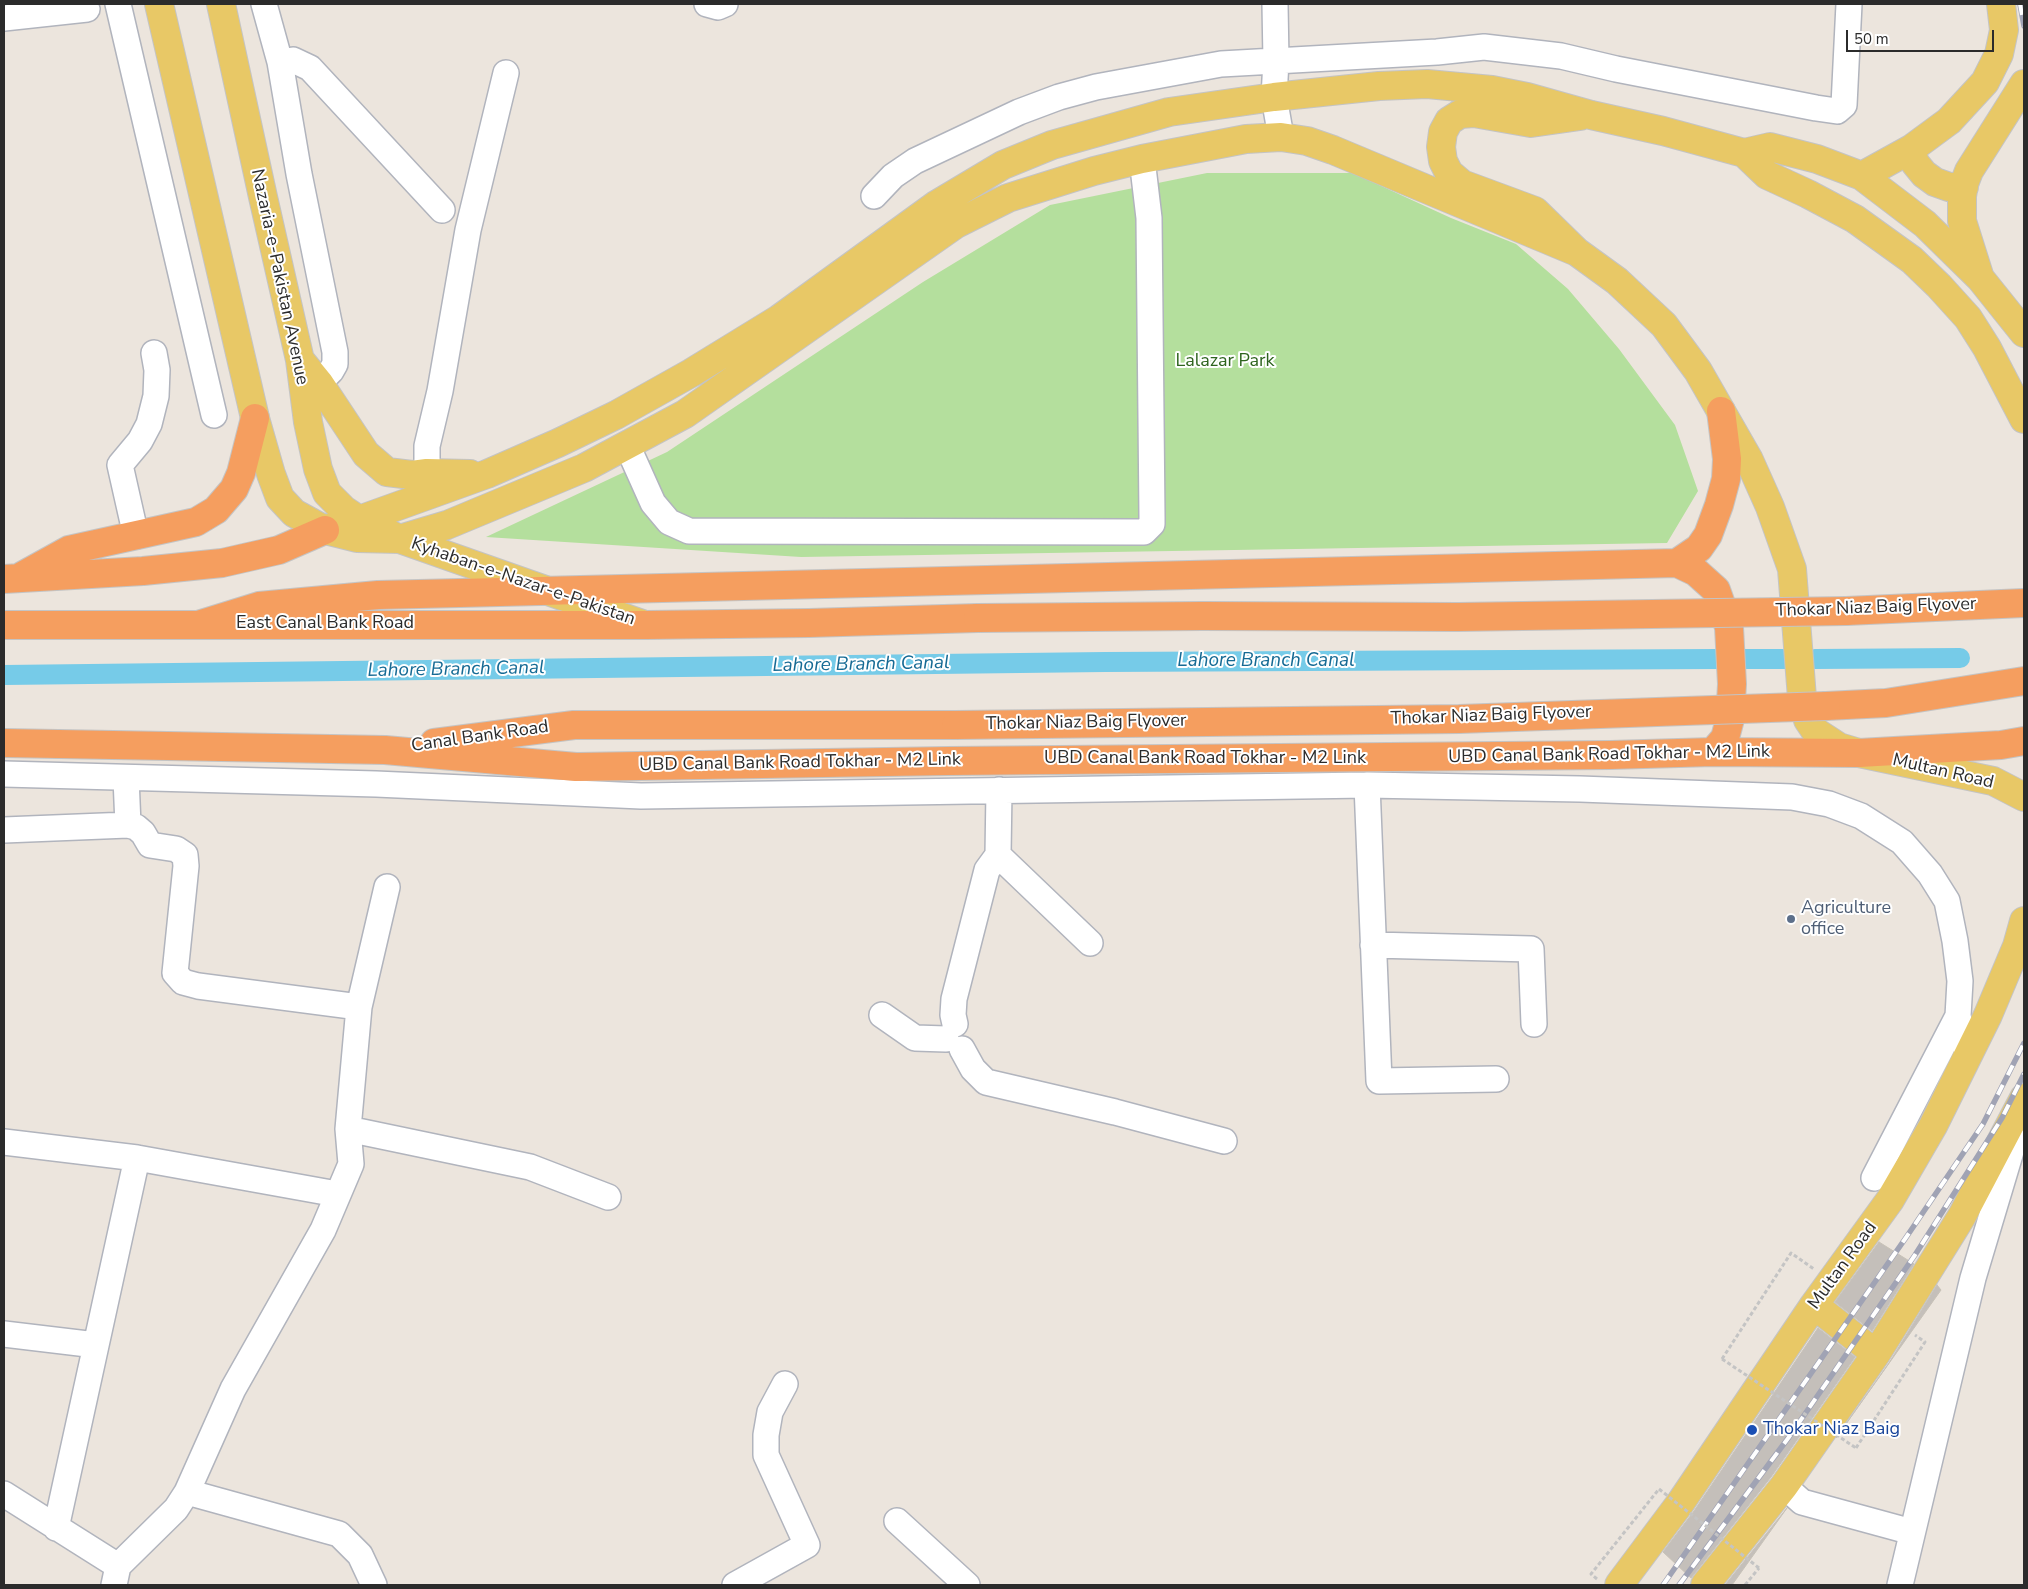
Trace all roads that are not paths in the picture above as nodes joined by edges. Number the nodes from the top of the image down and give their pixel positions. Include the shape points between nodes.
1 (118, 4) edge
2 (159, 4) edge
3 (221, 4) edge
4 (264, 4) edge
5 (707, 4) edge
6 (725, 4) edge
7 (1275, 4) edge
8 (1849, 4) edge
9 (2001, 4) edge
10 (74, 8) edge
11 (31, 9) edge
12 (4, 18) edge
13 (1276, 60) junction
14 (280, 62) junction
15 (506, 73) dead end
16 (2024, 84) edge
17 (1274, 97) junction
18 (1591, 114) junction
19 (1281, 137) junction
20 (1911, 149) junction
21 (1744, 153) junction
22 (1142, 159) junction
23 (1862, 176) junction
24 (1964, 186) junction
25 (874, 196) dead end
26 (442, 210) dead end
27 (1577, 252) junction
28 (1980, 278) junction
29 (2024, 333) edge
30 (154, 353) dead end
31 (300, 360) junction
32 (319, 383) junction
33 (1721, 411) junction
34 (214, 415) dead end
35 (255, 418) junction
36 (2024, 419) edge
37 (627, 445) junction
38 (426, 473) junction
39 (487, 474) junction
40 (359, 520) junction
41 (325, 530) junction
42 (136, 536) junction
43 (400, 539) junction
44 (1677, 563) junction
45 (10, 579) edge
46 (547, 590) junction
47 (2024, 604) edge
48 (201, 624) junction
49 (4, 625) edge
50 (646, 625) junction
51 (2024, 681) edge
52 (956, 725) joint
53 (2024, 741) edge
54 (4, 743) edge
55 (385, 750) junction
56 (1713, 752) junction
57 (1859, 753) junction
58 (4, 774) edge
59 (126, 778) junction
60 (1368, 785) junction
61 (999, 790) junction
62 (2024, 797) edge
63 (128, 825) junction
64 (4, 830) edge
65 (998, 855) junction
66 (387, 887) dead end
67 (2024, 921) edge
68 (1090, 943) dead end
69 (1373, 945) junction
70 (359, 1007) junction
71 (882, 1015) dead end
72 (1958, 1016) junction
73 (1534, 1024) dead end
74 (954, 1038) junction
75 (1968, 1055) junction
76 (1496, 1079) dead end
77 (2023, 1100) edge
78 (1908, 1113) junction
79 (1933, 1126) junction
80 (348, 1129) junction
81 (1224, 1141) dead end
82 (4, 1142) edge
83 (137, 1158) junction
84 (1874, 1178) dead end
85 (338, 1194) junction
86 (608, 1198) dead end
87 (1814, 1305) junction
88 (4, 1334) edge
89 (96, 1345) junction
90 (1876, 1354) junction
91 (785, 1384) dead end
92 (1784, 1486) junction
93 (187, 1492) junction
94 (4, 1494) edge
95 (897, 1521) dead end
96 (56, 1528) junction
97 (1912, 1532) junction
98 (116, 1575) edge
99 (374, 1585) edge
100 (735, 1585) edge
101 (967, 1585) edge
102 (1619, 1585) edge
103 (1705, 1585) edge
104 (1900, 1585) edge

1 - 34 street
2 - 35 main road
3 - 31 main road, Nazaria-e-Pakistan Avenue
4 - 14 street
5 - 6 street
7 - 13 street
8 - 13 street via 1844,105 1837,110 1561,56 1484,47
9 - 20 main road via 2004,30 1999,54 1985,82 1949,121
10 - 11 street
11 - 12 street
13 - 17 street
13 - 25 street via 1221,64 1059,96 915,161 893,176
14 - 26 street via 293,60 310,68
14 - 32 street via 335,352 335,364
15 - 38 street via 468,230 440,391 427,446
16 - 24 main road via 1969,171
17 - 18 main road via 1427,84 1492,90
17 - 19 street
17 - 39 main road via 1169,112 1052,145 1003,165 936,205 779,319 691,373 616,415
18 - 21 main road
18 - 27 main road via 1532,122 1474,113 1460,114 1446,125 1441,147 1443,161 1455,180 1535,211
19 - 22 main road via 1246,139
19 - 27 main road via 1333,150
20 - 23 main road
20 - 24 main road via 1915,163 1935,182 1949,187
21 - 23 main road via 1770,147 1817,159
21 - 36 main road via 1767,174 1855,219 1912,260 1968,318
22 - 37 main road via 1008,198 956,224 686,414
22 - 37 street via 1149,218 1152,517 1152,524 1144,532 689,531 669,522 653,504
23 - 28 main road via 1926,224
24 - 28 main road via 1962,221
27 - 33 main road via 1617,281 1664,325 1698,371
28 - 29 main road
30 - 42 street via 156,396 149,424 120,465
31 - 32 main road
31 - 40 main road, Nazaria-e-Pakistan Avenue via 318,469 327,493
32 - 38 main road via 366,454 387,472
33 - 44 highway via 1727,459 1719,505 1708,535 1699,548
33 - 57 main road, Multan Road, bridge via 1749,460 1792,569 1802,698 1808,720 1826,740
35 - 41 main road via 280,498 294,513
35 - 42 highway via 234,490 216,510 196,522
37 - 43 main road via 584,468 466,517
38 - 39 main road
39 - 40 main road
40 - 41 main road
40 - 43 main road, Nazaria-e-Pakistan Avenue
41 - 43 main road via 357,538
41 - 45 highway via 279,550 222,563
42 - 45 highway via 69,550
43 - 46 main road, Kyhaban-e-Nazar-e-Pakistan
44 - 46 highway
44 - 56 highway via 1696,572 1716,590 1729,627 1732,703 1725,738
46 - 48 highway via 378,595 259,606
46 - 50 main road, Kyhaban-e-Nazar-e-Pakistan
47 - 50 highway, Thokar Niaz Baig Flyover, bridge via 1846,611 1478,617 978,618
48 - 49 highway, East Canal Bank Road
48 - 50 highway, East Canal Bank Road
51 - 52 highway, Thokar Niaz Baig Flyover, bridge via 1886,703 1826,706 1459,719
52 - 55 highway, Canal Bank Road via 574,725
53 - 57 highway, UBD Canal Bank Road Tokhar - M2 Link
54 - 55 highway, Canal Bank Road
55 - 56 highway, UBD Canal Bank Road Tokhar - M2 Link via 576,767 1610,756
56 - 57 highway, UBD Canal Bank Road Tokhar - M2 Link
57 - 62 main road, Multan Road via 1993,781
58 - 59 street
59 - 61 street via 376,784 641,796
59 - 63 street
60 - 61 street
60 - 69 street
60 - 72 street via 1580,788 1792,797 1829,804 1861,816 1902,842 1930,874 1947,901 1960,982
61 - 65 street
63 - 64 street
63 - 70 street via 143,833 150,845 185,855 175,973 183,982
65 - 68 street
65 - 74 street via 987,870 954,999
66 - 70 street
67 - 75 main road, Multan Road via 1988,1015
69 - 73 street via 1531,949
69 - 76 street via 1379,1081
70 - 80 street
71 - 74 street via 915,1038
72 - 75 street
72 - 78 street
74 - 81 street via 973,1069 986,1082
75 - 79 main road, Multan Road
77 - 90 main road via 1962,1216
77 - 97 street via 1973,1278
78 - 79 street
78 - 84 street
79 - 87 main road, Multan Road via 1890,1200
80 - 85 street via 351,1164
80 - 86 street via 530,1167
82 - 83 street
83 - 85 street
83 - 89 street
85 - 93 street via 323,1230 233,1388
87 - 90 main road
87 - 102 main road, Multan Road via 1680,1502
88 - 89 street
89 - 96 street
90 - 92 main road
91 - 100 street via 770,1412 766,1455 807,1545
92 - 97 street via 1802,1502
92 - 103 main road
93 - 98 street via 176,1509
93 - 99 street via 339,1534 360,1555
94 - 96 street
95 - 101 street
96 - 98 street
97 - 104 street

